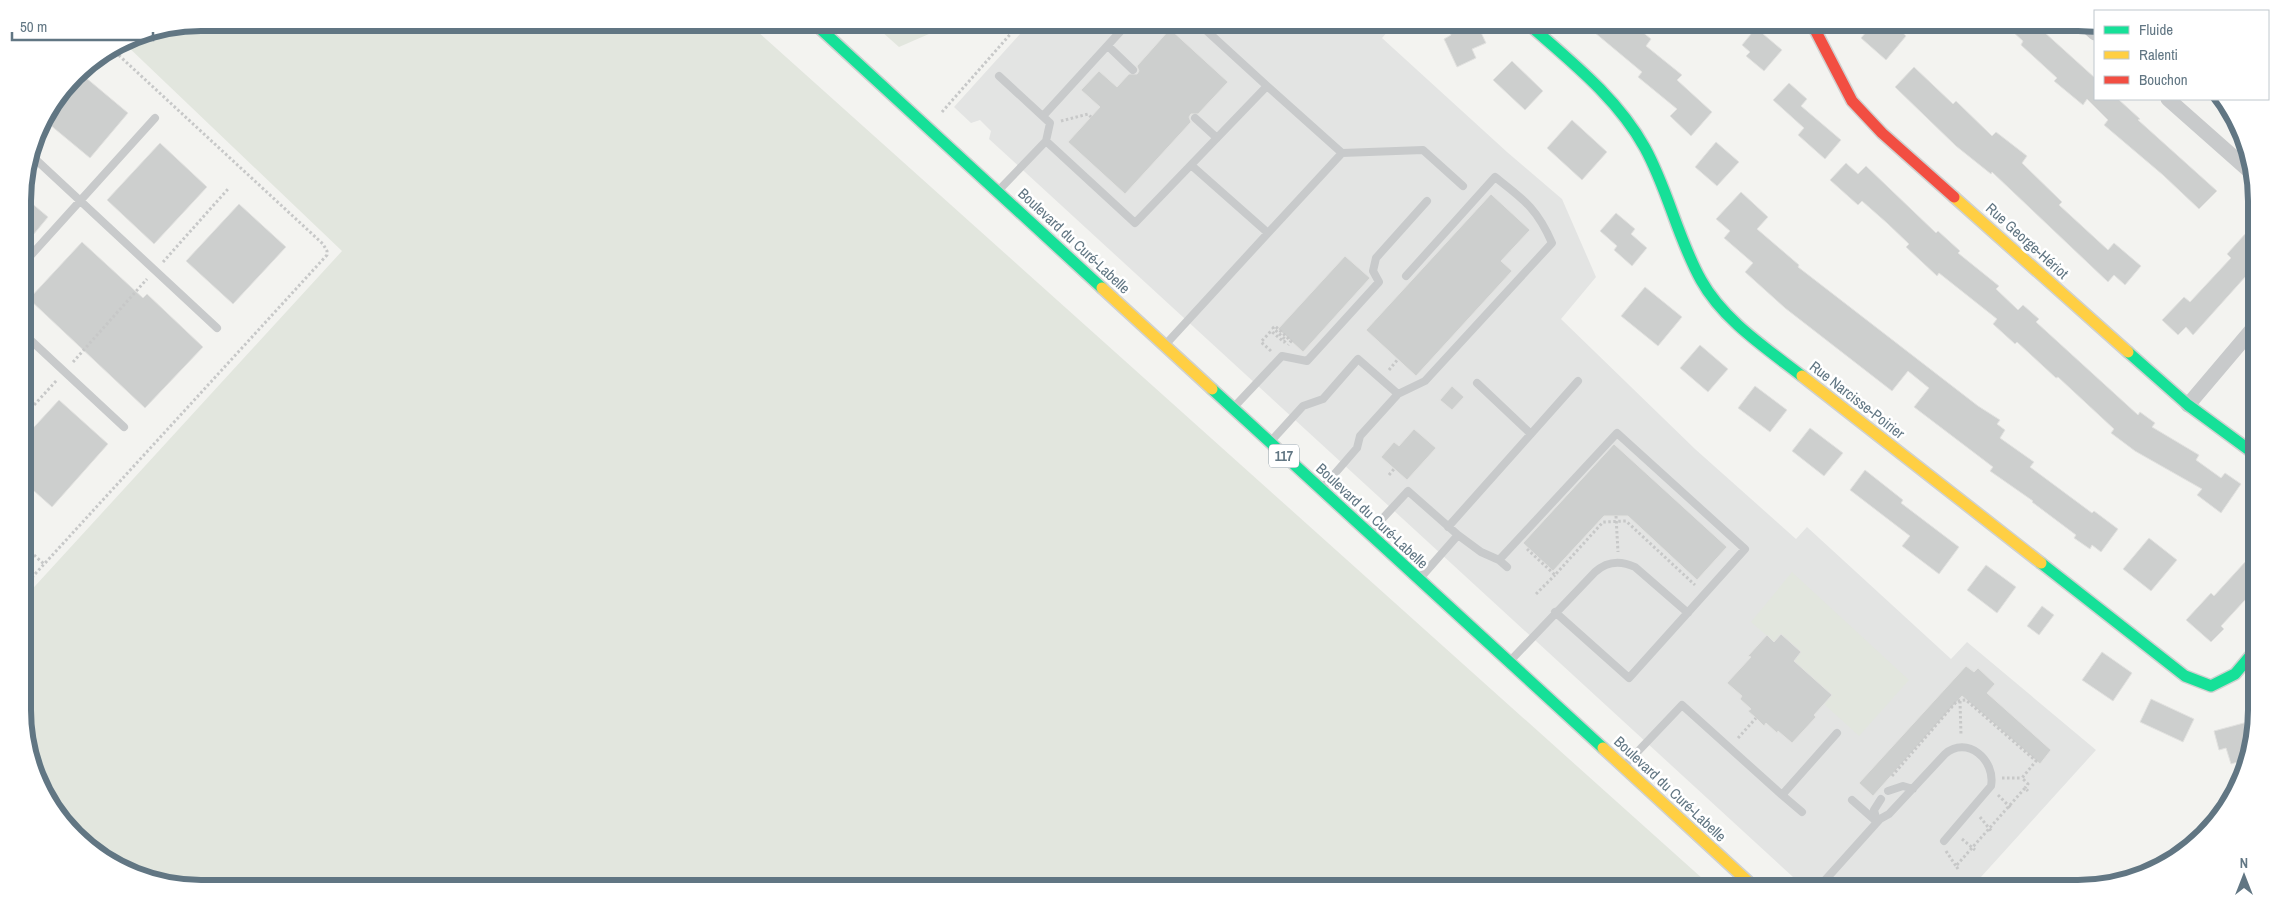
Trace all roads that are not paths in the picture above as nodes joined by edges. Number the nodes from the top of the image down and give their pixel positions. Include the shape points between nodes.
1 (1207, 31) edge
2 (1537, 31) edge
3 (1815, 31) edge
4 (824, 32) edge
5 (1121, 32) edge
6 (1108, 46) junction
7 (1133, 70) dead end
8 (999, 76) dead end
9 (1267, 86) junction
10 (2169, 100) edge
11 (1043, 116) junction
12 (155, 118) dead end
13 (1195, 118) dead end
14 (1217, 138) junction
15 (1046, 141) junction
16 (1342, 153) junction
17 (36, 160) edge
18 (1191, 165) junction
19 (2244, 166) edge
20 (1463, 186) dead end
21 (998, 192) junction
22 (80, 201) junction
23 (1427, 201) dead end
24 (1268, 233) junction
25 (32, 254) edge
26 (1406, 276) dead end
27 (217, 328) dead end
28 (2248, 334) edge
29 (32, 341) edge
30 (1164, 345) junction
31 (1578, 380) dead end
32 (1477, 383) dead end
33 (1398, 394) junction
34 (2188, 405) junction
35 (1233, 408) junction
36 (124, 427) dead end
37 (1531, 434) junction
38 (1270, 442) junction
39 (2248, 449) edge
40 (1321, 489) junction
41 (1448, 527) junction
42 (1368, 533) junction
43 (1458, 536) junction
44 (1499, 560) junction
45 (1507, 567) dead end
46 (1419, 580) junction
47 (1555, 612) junction
48 (1688, 613) junction
49 (2248, 659) edge
50 (1509, 662) junction
51 (1837, 734) dead end
52 (1623, 767) junction
53 (1913, 789) junction
54 (1888, 791) dead end
55 (1782, 795) junction
56 (1881, 799) dead end
57 (1852, 800) dead end
58 (1802, 812) dead end
59 (1876, 822) junction
60 (1944, 841) dead end
61 (1745, 879) edge
62 (1826, 879) edge

1 - 9 lane
2 - 49 street, Rue Narcisse-Poirier via 1618,107 1646,148 1701,281 1733,322 2185,676 2211,686 2235,674
3 - 34 street, Rue George-Hériot via 1852,101 1882,132
4 - 21 street, Boulevard du Curé-Labelle / 117
5 - 6 lane
6 - 7 lane
6 - 11 lane
8 - 11 lane
9 - 14 lane
9 - 16 lane
10 - 19 street
11 - 15 lane via 1050,123
12 - 22 lane
13 - 14 lane
14 - 18 lane
15 - 18 lane via 1135,223
15 - 21 lane
16 - 20 lane via 1423,150
16 - 24 lane
17 - 22 lane
18 - 24 lane
21 - 30 street, Boulevard du Curé-Labelle / 117
22 - 25 lane
22 - 27 lane
23 - 35 lane via 1376,258 1373,270 1379,282 1307,361 1282,356
24 - 30 lane
26 - 33 lane via 1495,176 1531,206 1543,222 1552,243 1425,381
28 - 34 street
29 - 36 lane
30 - 35 street, Boulevard du Curé-Labelle / 117
31 - 37 lane
32 - 37 lane
33 - 38 lane via 1358,359 1322,399 1303,406
33 - 40 lane via 1360,436 1357,448
34 - 39 street, Rue George-Hériot
35 - 38 street, Boulevard du Curé-Labelle / 117
37 - 41 lane
38 - 40 street, Boulevard du Curé-Labelle / 117
40 - 42 street, Boulevard du Curé-Labelle / 117
41 - 42 lane via 1408,491
41 - 43 lane
42 - 46 street, Boulevard du Curé-Labelle / 117
43 - 44 lane
43 - 46 lane
44 - 45 lane
44 - 48 lane via 1618,433 1746,549
46 - 50 street, Boulevard du Curé-Labelle / 117
47 - 48 lane via 1599,568 1619,562 1640,571
47 - 48 lane via 1629,678
47 - 50 lane
50 - 52 street, Boulevard du Curé-Labelle / 117
51 - 55 lane
52 - 55 lane via 1682,704
52 - 61 street, Boulevard du Curé-Labelle / 117
53 - 54 lane via 1903,786
53 - 59 lane via 1889,814
53 - 60 lane via 1945,754 1961,746 1974,750 1990,766 1989,790
55 - 58 lane
56 - 59 lane via 1874,810
57 - 59 lane
59 - 62 lane

